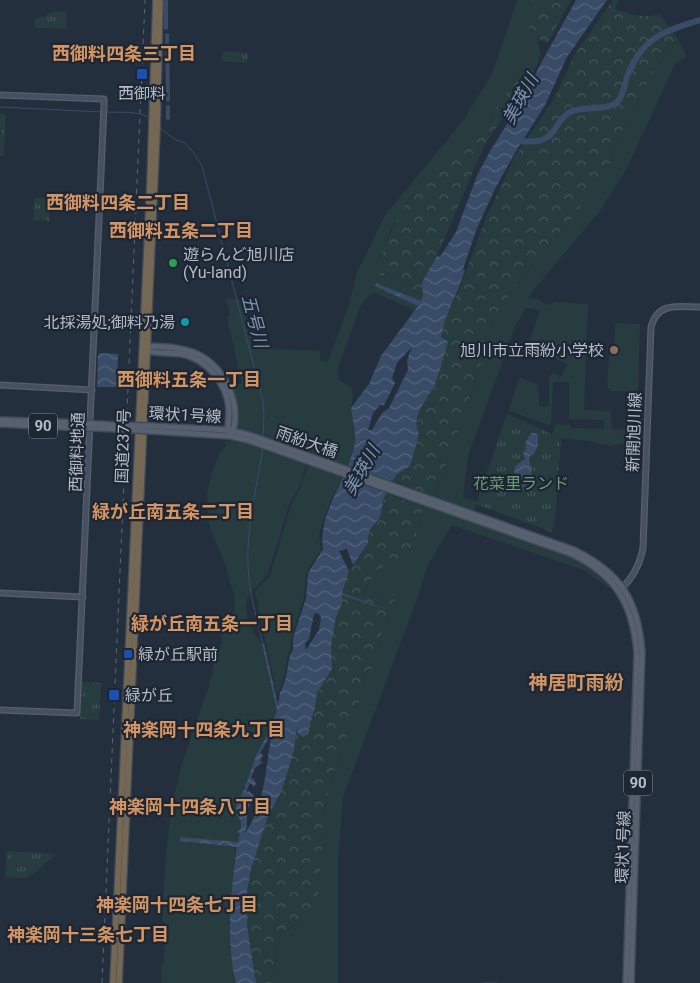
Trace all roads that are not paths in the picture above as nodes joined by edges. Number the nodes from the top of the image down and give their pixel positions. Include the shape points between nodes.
1 (158, 0) edge
2 (0, 95) edge
3 (700, 307) edge
4 (145, 348) junction
5 (0, 385) edge
6 (92, 390) junction
7 (1, 422) edge
8 (230, 432) junction
9 (248, 437) joint
10 (442, 505) joint
11 (620, 589) junction
12 (0, 593) edge
13 (83, 597) junction
14 (0, 710) edge
15 (119, 929) junction
16 (628, 982) edge
17 (113, 983) edge
18 (119, 983) edge

1 - 4 highway, 国道237号
2 - 6 street, 西御料地通 via 104,99
3 - 11 street, 新開旭川線 via 661,310 654,316 651,326 643,548 637,568
4 - 8 main road via 185,350 210,362 228,385 234,403
4 - 15 highway, 国道237号
5 - 6 street
6 - 13 street, 西御料地通
7 - 8 main road, 環状1号線 / 90, bridge
8 - 9 main road, 環状1号線 / 90
9 - 10 main road, 雨紛大橋 / 90
10 - 11 main road, 環状1号線 / 90 via 572,554 596,568
11 - 16 main road, 環状1号線 / 90 via 633,621 637,653
12 - 13 street
13 - 14 street, 西御料地通 via 77,713
15 - 17 highway, 国道237号
15 - 18 highway, 国道237号

